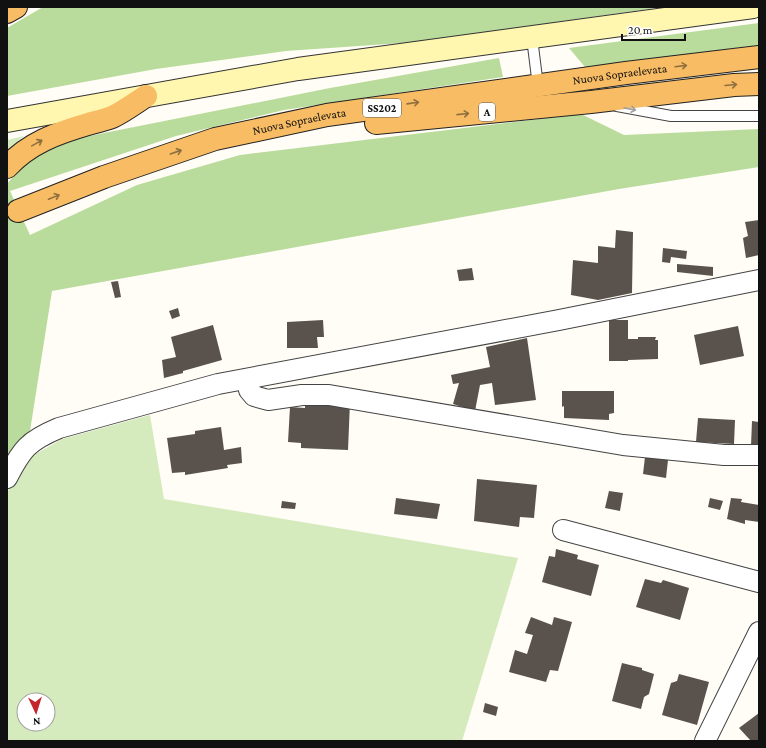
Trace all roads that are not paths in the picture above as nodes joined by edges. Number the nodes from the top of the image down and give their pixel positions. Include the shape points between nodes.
1 (16, 7) edge
2 (753, 7) edge
3 (7, 12) edge
4 (532, 38) junction
5 (759, 57) edge
6 (759, 84) edge
7 (538, 86) junction
8 (146, 96) junction
9 (591, 102) junction
10 (759, 116) edge
11 (7, 121) edge
12 (215, 139) junction
13 (7, 167) edge
14 (18, 211) dead end
15 (759, 280) edge
16 (247, 378) junction
17 (759, 455) edge
18 (7, 478) edge
19 (563, 530) dead end
20 (759, 582) edge
21 (759, 632) edge
22 (705, 741) edge

1 - 3 highway
2 - 4 main road
4 - 7 lane
4 - 8 main road via 298,69
7 -> 5 highway, Nuova Sopraelevata / SS202
9 -> 6 highway, A
12 -> 7 highway, Nuova Sopraelevata / SS202 via 327,115
8 - 11 main road
13 -> 8 highway via 33,144 112,117
9 -> 10 lane via 671,116
12 -> 9 highway, A
14 -> 12 highway, Nuova Sopraelevata / SS202 via 104,177
15 - 16 street
16 - 17 street via 249,390 254,396 268,400 302,395 329,395 623,446 724,455
16 - 18 street via 182,393 44,434 18,456
19 - 20 street
21 - 22 street

